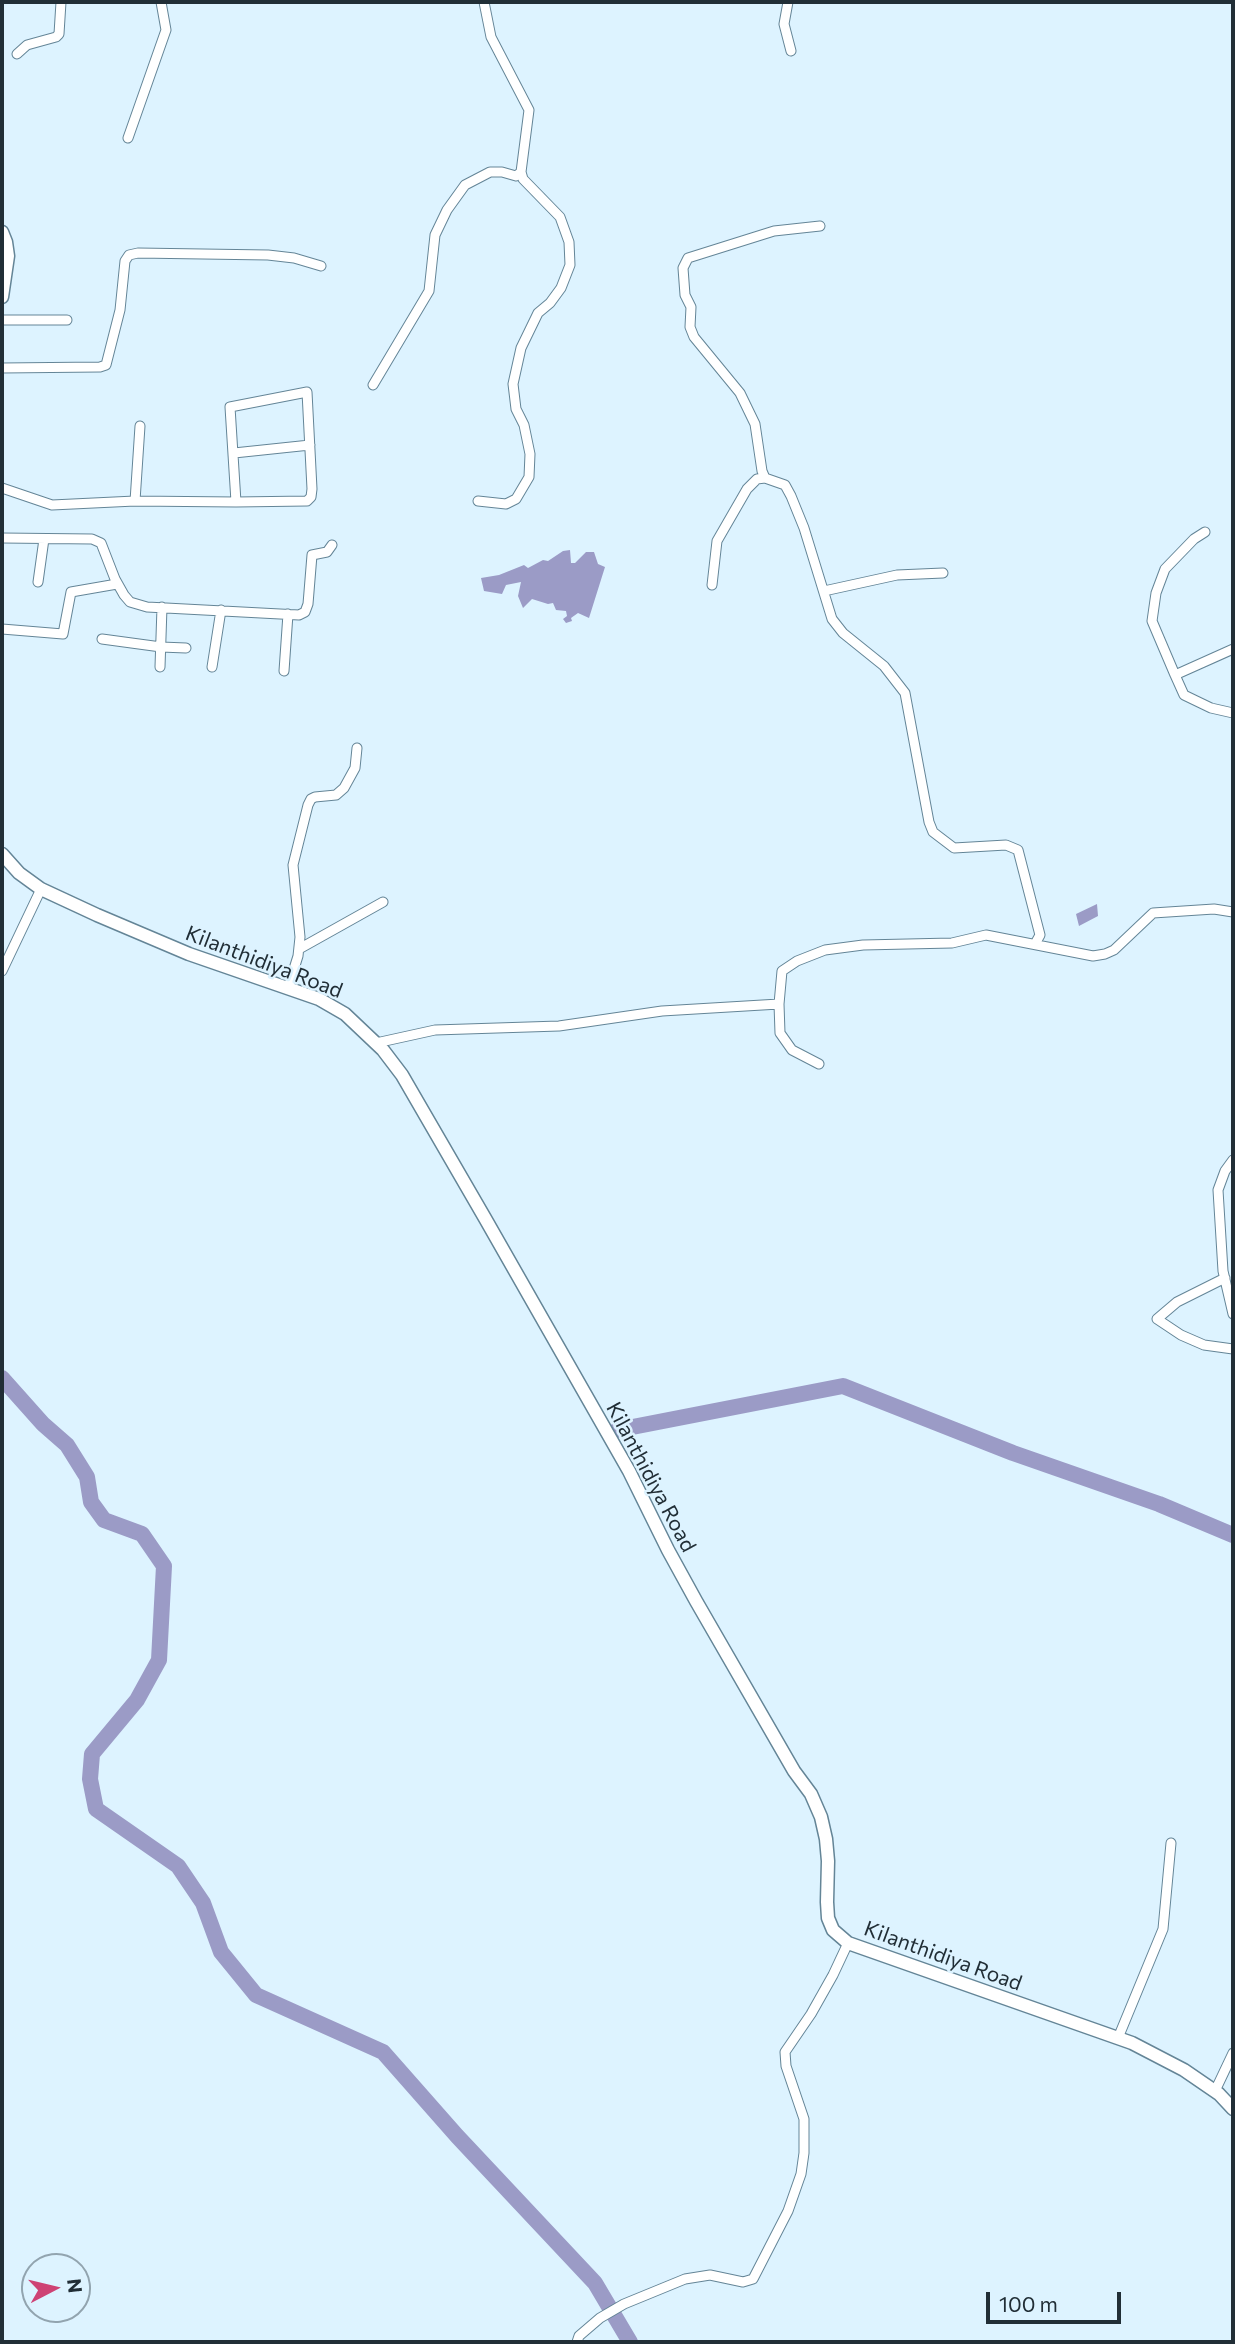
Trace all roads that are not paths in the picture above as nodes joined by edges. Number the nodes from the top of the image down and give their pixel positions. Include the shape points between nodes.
1 (61, 2) edge
2 (161, 2) edge
3 (484, 2) edge
4 (788, 2) edge
5 (791, 51) dead end
6 (17, 54) dead end
7 (128, 138) dead end
8 (521, 172) junction
9 (820, 226) dead end
10 (2, 232) edge
11 (321, 266) dead end
12 (2, 298) edge
13 (2, 320) edge
14 (67, 320) dead end
15 (2, 368) edge
16 (373, 386) dead end
17 (140, 426) dead end
18 (310, 445) junction
19 (234, 453) junction
20 (765, 478) junction
21 (2, 488) edge
22 (135, 501) junction
23 (236, 502) junction
24 (478, 502) dead end
25 (1205, 532) dead end
26 (2, 538) edge
27 (44, 539) junction
28 (332, 545) dead end
29 (943, 573) dead end
30 (38, 582) dead end
31 (117, 584) junction
32 (712, 585) dead end
33 (824, 592) junction
34 (162, 607) junction
35 (221, 610) junction
36 (288, 614) junction
37 (2, 629) edge
38 (102, 639) dead end
39 (161, 647) junction
40 (186, 648) dead end
41 (1233, 649) edge
42 (160, 667) dead end
43 (212, 667) dead end
44 (284, 671) dead end
45 (1175, 675) junction
46 (1233, 713) edge
47 (357, 748) dead end
48 (2, 854) edge
49 (41, 889) junction
50 (383, 902) dead end
51 (1233, 912) edge
52 (1035, 944) junction
53 (299, 949) junction
54 (2, 971) edge
55 (288, 988) junction
56 (779, 1004) junction
57 (376, 1043) junction
58 (819, 1064) dead end
59 (1233, 1160) edge
60 (1225, 1278) junction
61 (1233, 1314) edge
62 (1233, 1349) edge
63 (1171, 1843) dead end
64 (848, 1943) junction
65 (1118, 2038) junction
66 (1233, 2053) edge
67 (1215, 2091) junction
68 (1233, 2109) edge
69 (578, 2342) edge

1 - 6 street via 59,34 27,45
2 - 7 street via 166,30
3 - 8 street via 491,37 529,110
4 - 5 street via 784,24
8 - 16 street via 516,176 490,173 465,185 447,210 435,235 429,291
8 - 24 street via 560,216 569,242 570,265 561,288 538,313 521,348 513,383 530,453 529,477 516,499 506,504
9 - 20 street via 774,231 688,258 683,268 690,327 740,393 755,424
10 - 12 street via 8,256
11 - 15 street via 268,255 129,255 106,365
13 - 14 street
17 - 22 street
18 - 19 street
18 - 19 street via 307,392 230,407
18 - 23 street via 312,497 307,501
19 - 23 street
20 - 32 street via 747,489 717,541
20 - 33 street via 785,485 791,496
21 - 22 street via 52,505
22 - 23 street
25 - 45 street via 1165,569 1156,593 1152,621
26 - 27 street
27 - 30 street
27 - 31 street via 101,542
28 - 36 street via 327,552 312,555 305,612
29 - 33 street via 897,575
31 - 34 street via 130,602
31 - 37 street via 71,592 63,634
33 - 52 street via 832,619 843,633 884,666 905,693 933,832 954,848 1006,845 1018,850 1040,935
34 - 35 street
34 - 39 street
35 - 36 street
35 - 43 street
36 - 44 street
38 - 39 street
39 - 40 street
39 - 42 street
41 - 45 street
45 - 46 street via 1184,695
47 - 53 street via 355,768 344,788 336,795 311,799 308,806 293,865
48 - 49 street, Kilanthidiya Road
49 - 54 street
49 - 55 street, Kilanthidiya Road via 131,931
50 - 53 street
51 - 52 street via 1153,913 1114,950 1093,956
52 - 56 street via 986,935 952,943 825,950 782,971
53 - 55 street
55 - 57 street, Kilanthidiya Road via 345,1014
56 - 57 street via 662,1011 559,1026 435,1030
56 - 58 street via 780,1033 792,1050
57 - 64 street, Kilanthidiya Road via 402,1076 486,1220 629,1471 696,1601 811,1794 826,1839 828,1918 833,1930
59 - 60 street via 1218,1190
60 - 61 street
60 - 62 street via 1157,1319 1204,1345
63 - 65 street via 1163,1929
64 - 65 street, Kilanthidiya Road
64 - 69 street via 785,2052 804,2119 801,2174 785,2220 753,2279 743,2282 696,2276 624,2304 600,2318
65 - 67 street, Kilanthidiya Road via 1184,2070
66 - 67 street
67 - 68 street, Kilanthidiya Road

